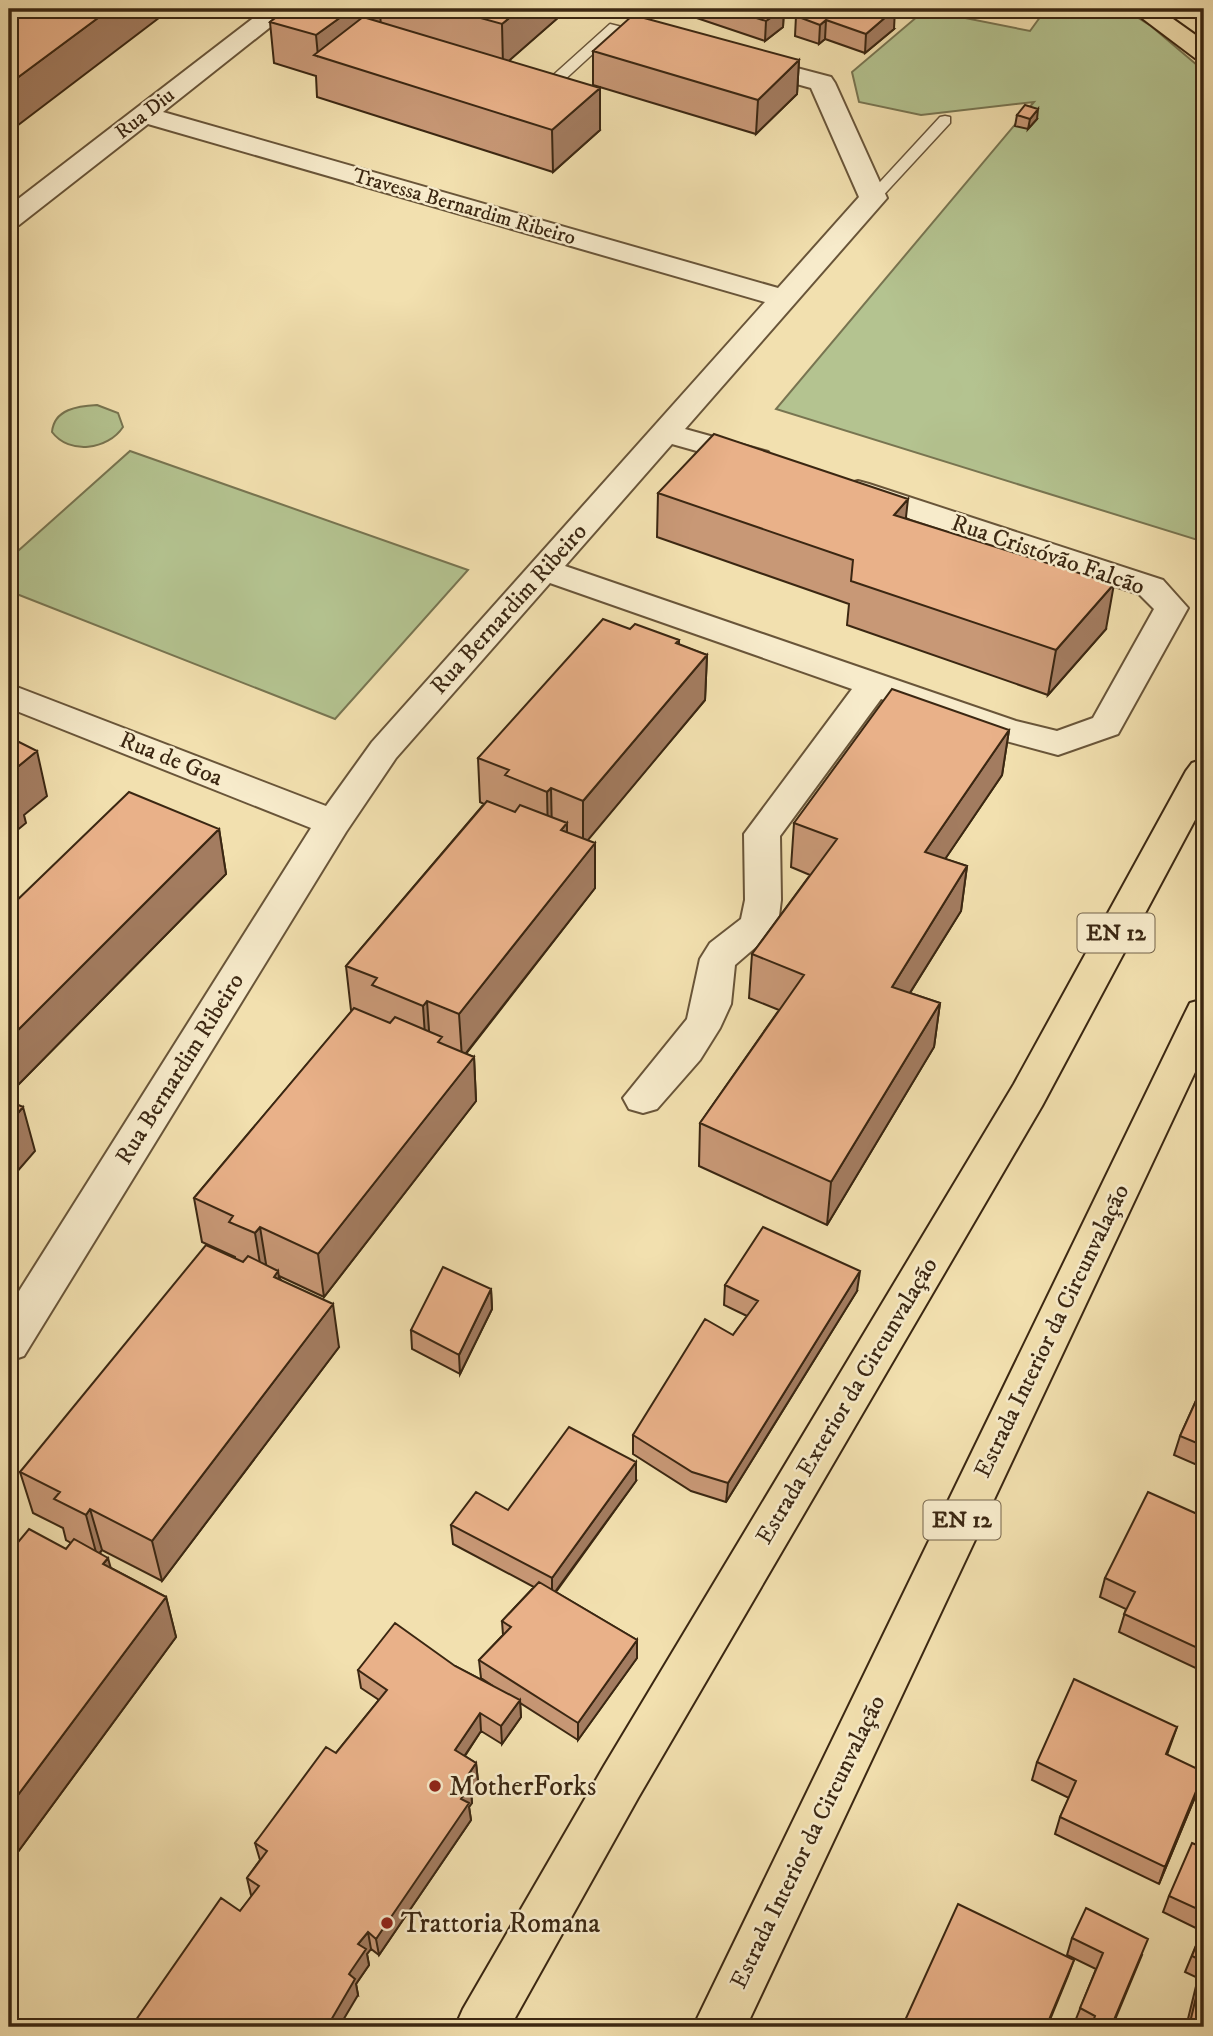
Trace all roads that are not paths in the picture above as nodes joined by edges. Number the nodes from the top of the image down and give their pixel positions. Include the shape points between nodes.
1 (280, 9) edge
2 (1143, 9) edge
3 (628, 31) edge
4 (1204, 53) edge
5 (718, 55) edge
6 (530, 88) edge
7 (144, 115) junction
8 (945, 120) dead end
9 (873, 198) junction
10 (9, 219) edge
11 (785, 299) junction
12 (665, 433) junction
13 (786, 468) edge
14 (825, 481) edge
15 (544, 570) junction
16 (874, 684) junction
17 (9, 695) edge
18 (1204, 771) edge
19 (333, 824) junction
20 (1204, 1013) edge
21 (643, 1098) dead end
22 (9, 1343) edge
23 (481, 2027) edge
24 (719, 2027) edge

1 - 7 street, Rua Diu
2 - 4 main road
3 - 6 lane via 543,92
5 - 9 street via 822,83
7 - 10 street, Rua Diu
7 - 11 street, Travessa Bernardim Ribeiro
8 - 9 lane
9 - 11 street, Rua Bernardim Ribeiro
11 - 12 street, Rua Bernardim Ribeiro
12 - 13 street
12 - 15 street, Rua Bernardim Ribeiro
14 - 16 street, Rua Cristóvão Falcão via 1151,587 1171,608 1106,726 1058,743
15 - 16 street, Rua Cristóvão Falcão
15 - 19 street, Rua Bernardim Ribeiro via 384,750
16 - 21 street via 762,834 759,924 716,965 714,1001 699,1032
17 - 19 street, Rua de Goa
18 - 23 main road, Estrada Exterior da Circunvalação / EN 12 via 1028,1095
19 - 22 street, Rua Bernardim Ribeiro
20 - 24 main road, Estrada Interior da Circunvalação / EN 12

